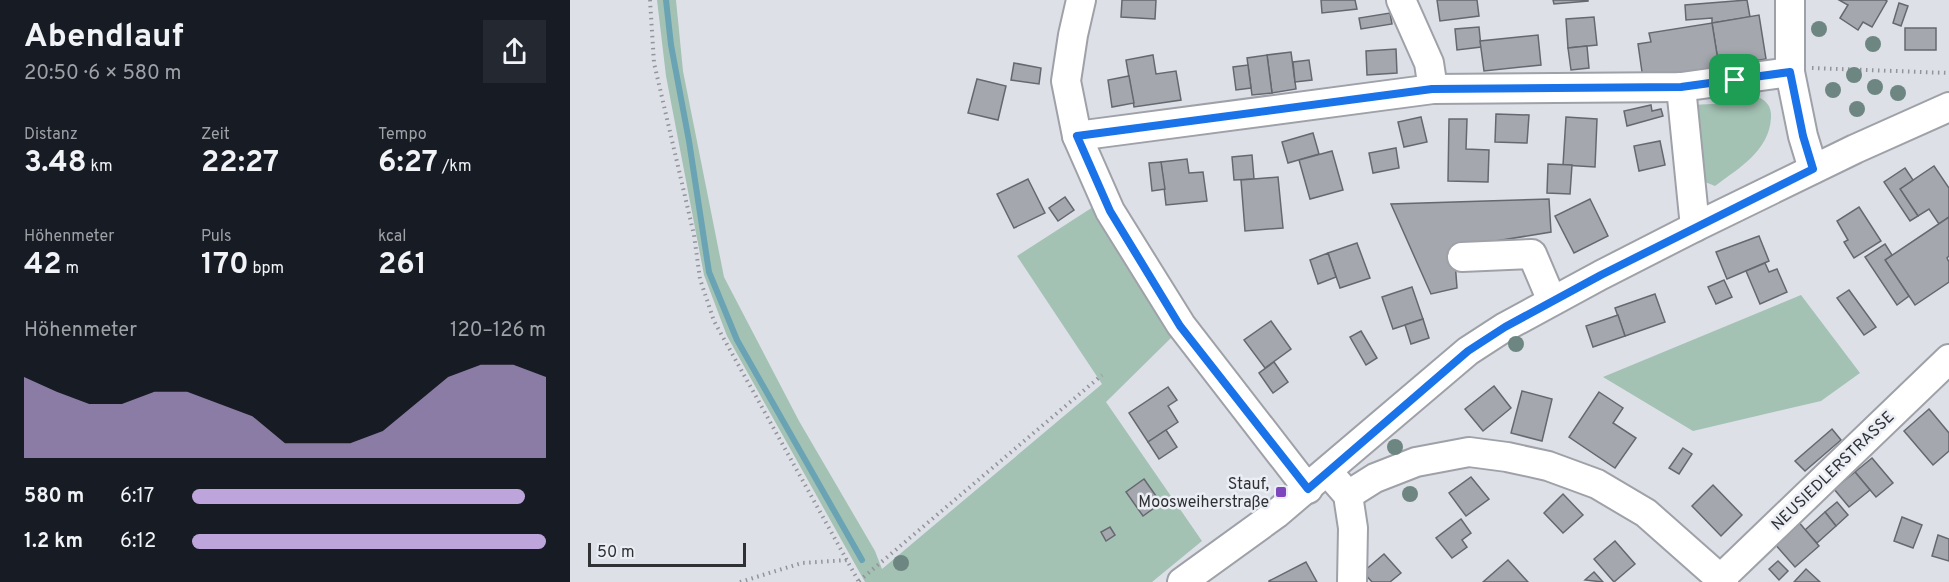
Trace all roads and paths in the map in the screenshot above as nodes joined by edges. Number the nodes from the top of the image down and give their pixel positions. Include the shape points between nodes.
1 (650, 0) edge
2 (1081, 0) edge
3 (1401, 0) edge
4 (1790, 0) edge
5 (1790, 72) junction
6 (1949, 73) edge
7 (1681, 87) junction
8 (1432, 89) junction
9 (1949, 106) edge
10 (1077, 136) junction
11 (1813, 169) junction
12 (1695, 227) junction
13 (1462, 257) dead end
14 (1552, 301) junction
15 (1949, 359) edge
16 (1102, 375) dead end
17 (1318, 480) junction
18 (1348, 495) junction
19 (848, 560) junction
20 (1720, 581) edge
21 (740, 582) edge
22 (859, 582) edge
23 (1182, 582) edge
24 (1352, 582) edge

1 - 19 path via 654,63 694,235 700,279 714,321
2 - 10 street via 1066,81
3 - 8 street via 1429,63
4 - 5 street
5 - 6 path via 1809,68
5 - 7 street
5 - 11 street
7 - 8 street
7 - 12 street
8 - 10 street
9 - 11 street
10 - 17 street via 1110,211 1180,326
11 - 12 street
12 - 14 street
13 - 14 street via 1532,254
14 - 17 street via 1468,351
15 - 20 street, NEUSIEDLERSTRASSE
16 - 22 path
17 - 18 street
17 - 23 street
18 - 20 street via 1374,478 1416,462 1469,452 1548,466 1597,484 1646,513
18 - 24 street via 1353,528
19 - 21 path via 802,563
19 - 22 path

